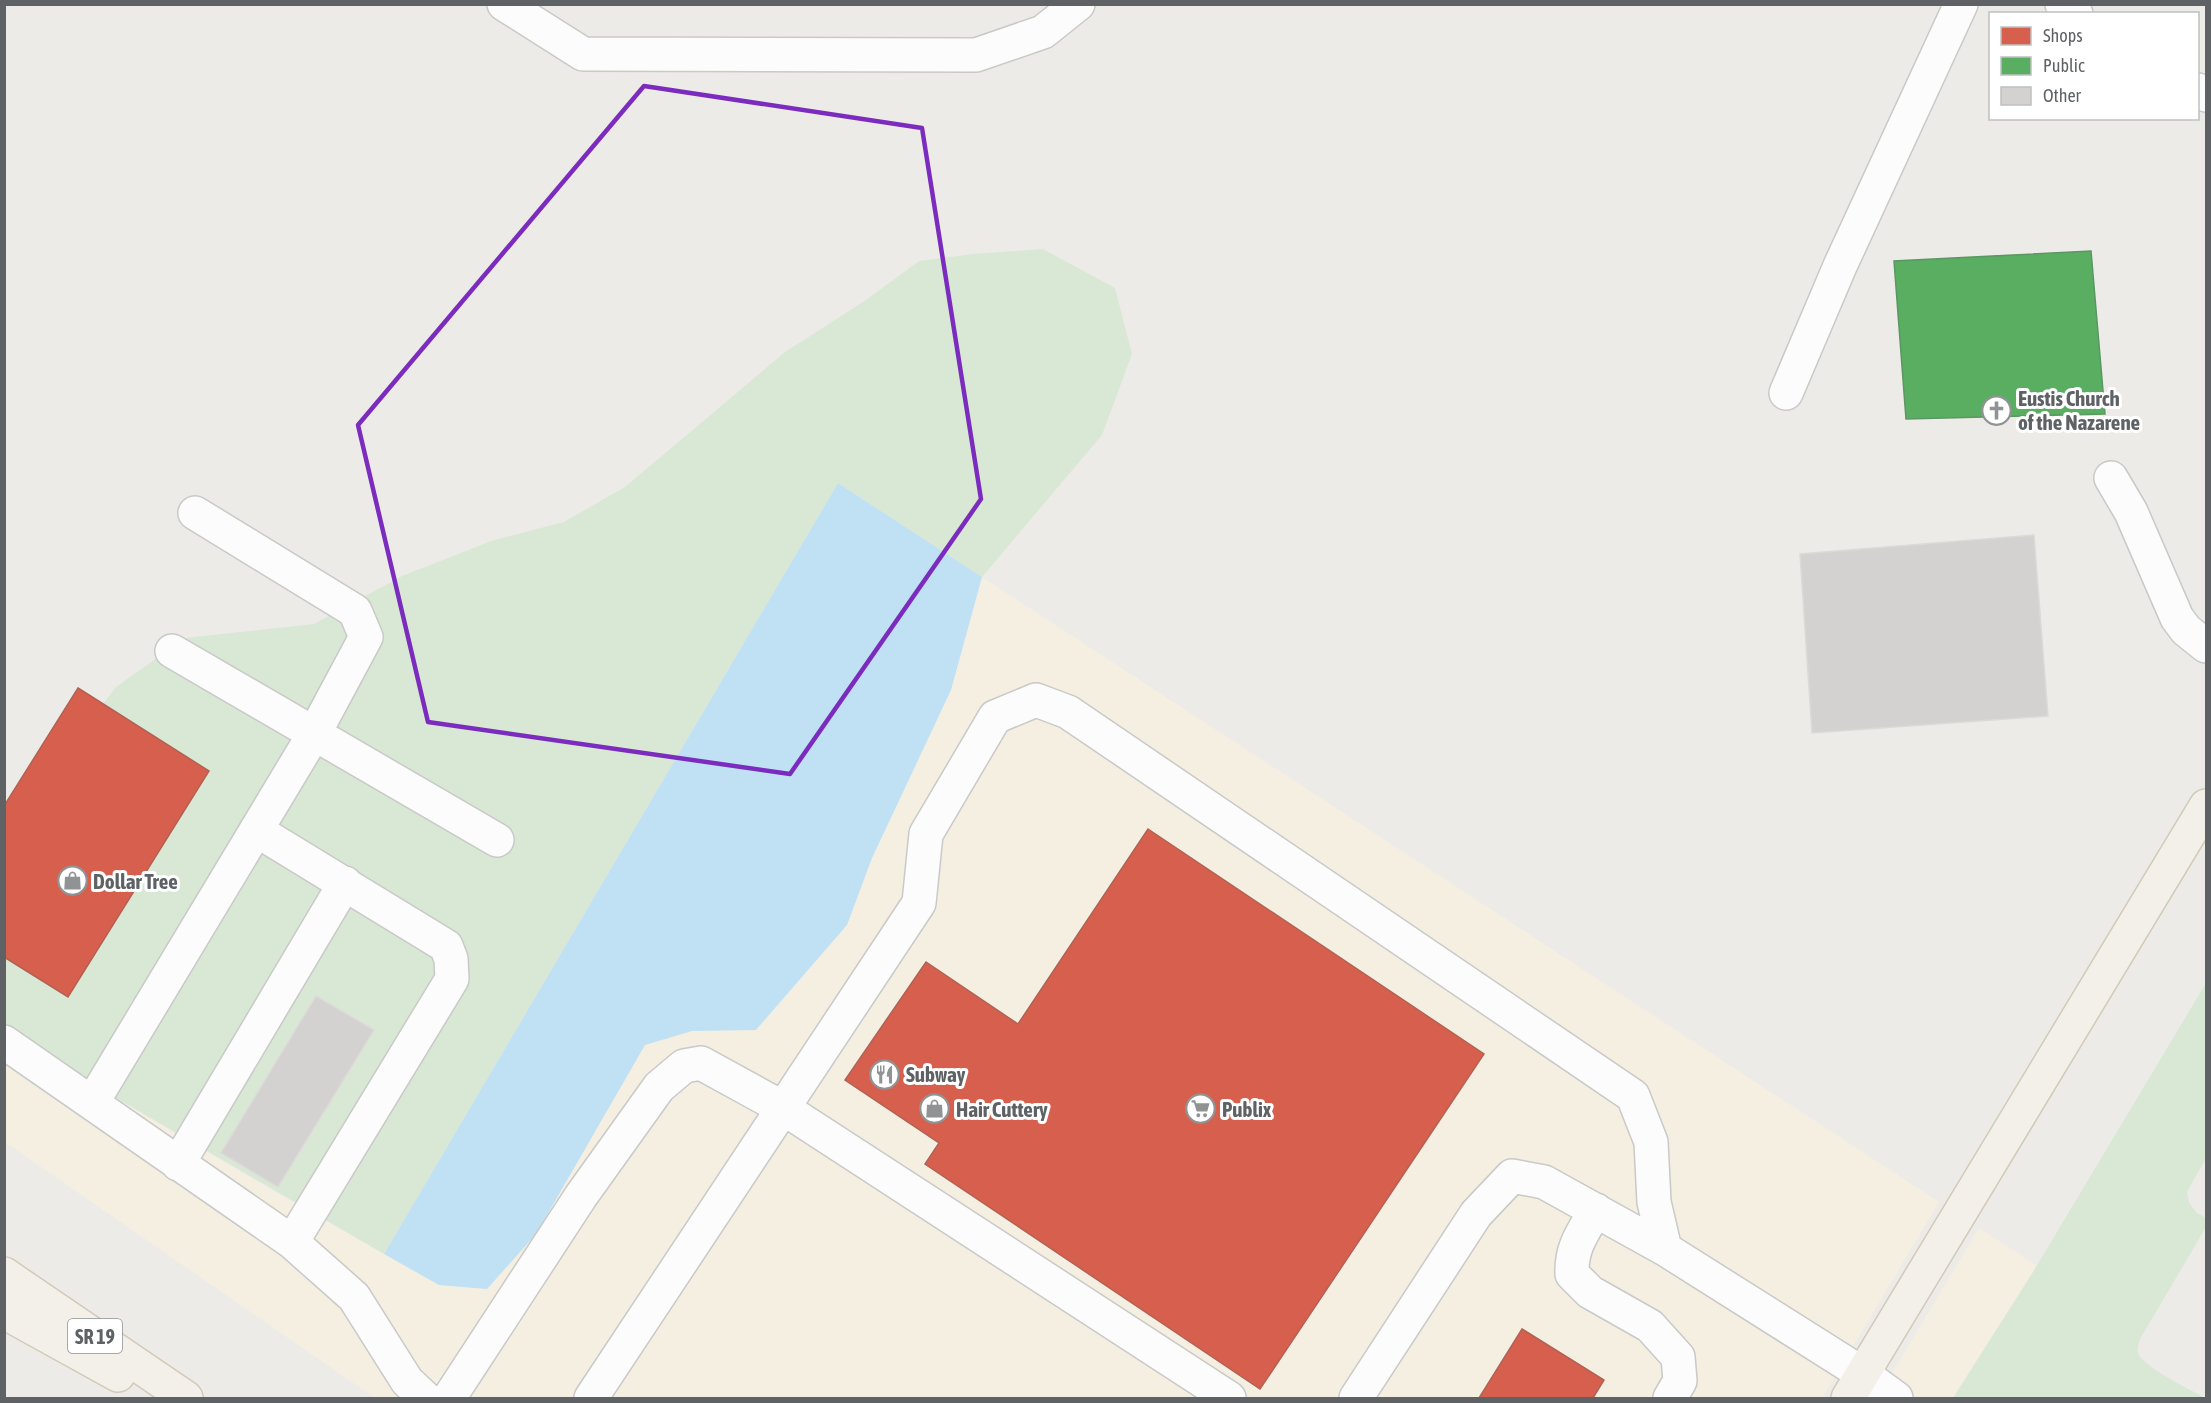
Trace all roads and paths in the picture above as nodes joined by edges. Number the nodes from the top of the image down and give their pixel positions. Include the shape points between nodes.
1 (504, 4) edge
2 (1078, 4) edge
3 (1961, 4) edge
4 (1786, 393) dead end
5 (2111, 478) dead end
6 (195, 513) dead end
7 (2206, 646) edge
8 (172, 651) dead end
9 (314, 734) junction
10 (2206, 806) edge
11 (256, 830) junction
12 (497, 840) dead end
13 (345, 883) junction
14 (4, 1042) edge
15 (92, 1103) junction
16 (783, 1108) junction
17 (178, 1164) junction
18 (1596, 1210) junction
19 (292, 1242) junction
20 (1665, 1249) junction
21 (4, 1274) edge
22 (4, 1312) edge
23 (1856, 1386) edge
24 (162, 1398) edge
25 (186, 1398) edge
26 (425, 1398) edge
27 (449, 1398) edge
28 (591, 1398) edge
29 (1229, 1398) edge
30 (1356, 1398) edge
31 (1670, 1398) edge
32 (1896, 1398) edge

1 - 2 street via 583,54 976,55 1043,32
3 - 4 street
5 - 7 street via 2131,512 2177,618
6 - 9 street via 355,611 366,637
8 - 9 street
9 - 11 street
9 - 12 street
10 - 23 main road
11 - 13 street
11 - 15 street
13 - 17 street
13 - 19 street via 446,946 452,979
14 - 15 street
15 - 17 street
16 - 20 street via 919,903 926,834 995,717 1036,700 1068,712 1633,1096 1651,1142 1654,1202
16 - 27 street via 701,1063 684,1066 659,1087 581,1196
16 - 28 street
16 - 29 street
17 - 19 street
18 - 20 street
18 - 30 street via 1544,1182 1512,1176 1476,1214
18 - 31 street via 1571,1258 1572,1274 1590,1292 1650,1326 1678,1357 1680,1381
19 - 26 street via 354,1297 407,1381
20 - 23 street
21 - 25 main road, SR 19
22 - 24 main road
23 - 32 street

